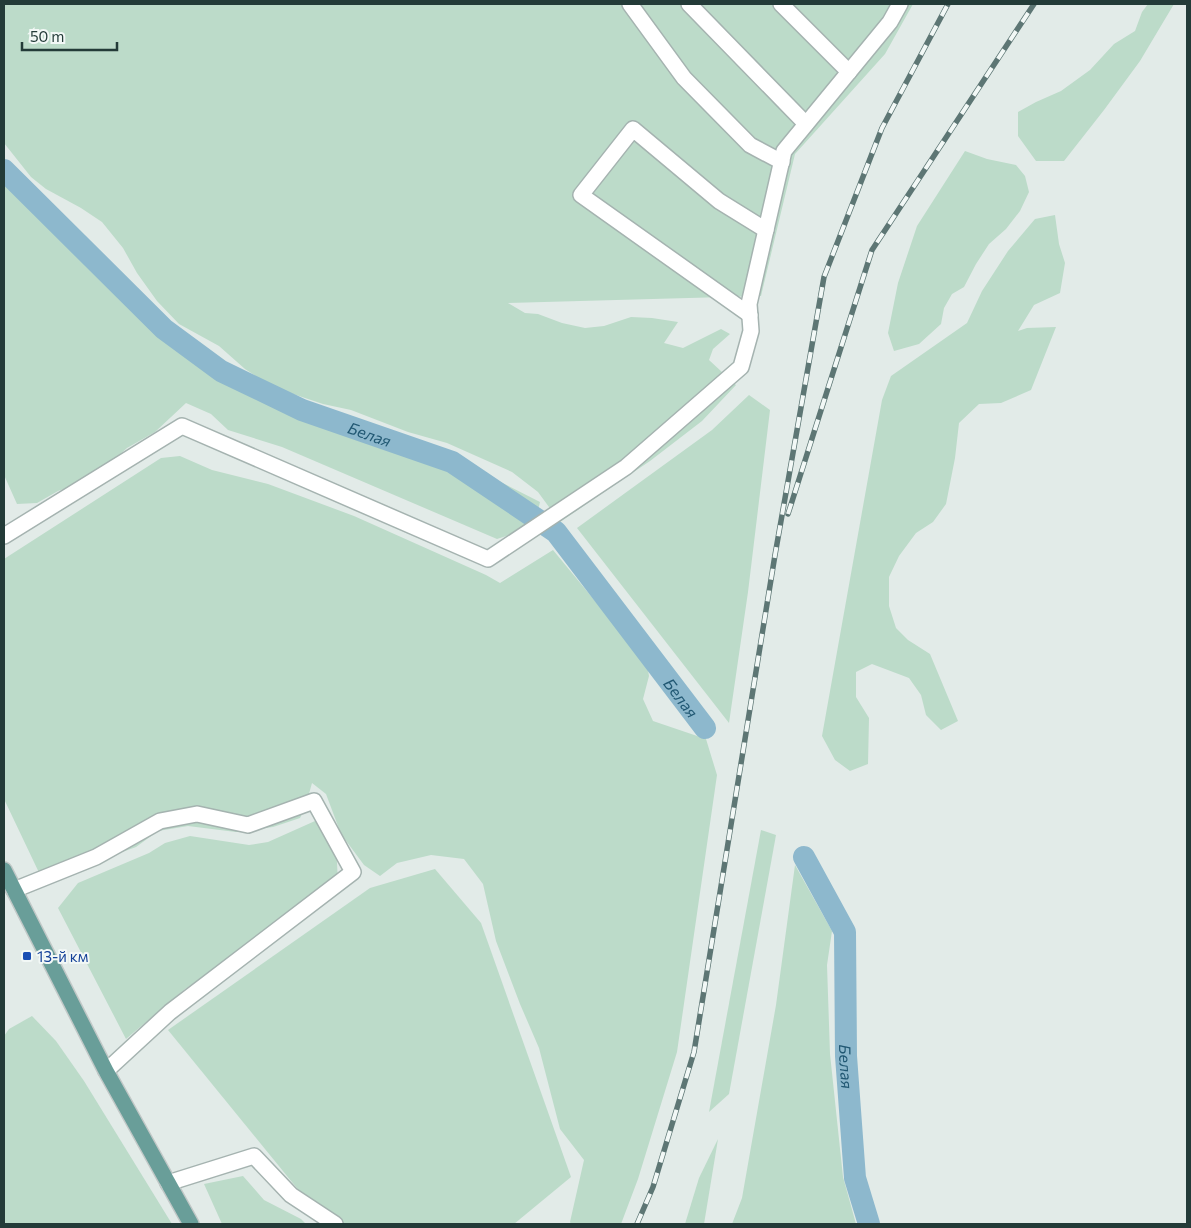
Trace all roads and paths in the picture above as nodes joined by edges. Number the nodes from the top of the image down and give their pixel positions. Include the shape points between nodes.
1 (630, 4) edge
2 (689, 4) edge
3 (781, 4) edge
4 (900, 4) edge
5 (849, 72) junction
6 (806, 124) junction
7 (782, 162) junction
8 (766, 230) junction
9 (750, 315) junction
10 (4, 536) edge
11 (4, 871) edge
12 (14, 890) junction
13 (106, 1071) junction
14 (168, 1184) junction
15 (190, 1224) edge
16 (335, 1224) edge

1 - 7 lane via 684,78 750,145
2 - 6 lane
3 - 5 lane
4 - 5 lane via 890,22
5 - 6 lane
6 - 7 lane via 784,151
7 - 8 lane
8 - 9 lane via 749,304
8 - 9 lane via 719,201 633,129 581,195
9 - 10 lane via 751,331 740,367 626,467 488,559 182,426
11 - 12 main road
12 - 13 main road
12 - 13 lane via 96,857 160,821 197,814 248,825 314,800 353,872 170,1012
13 - 14 main road
14 - 15 main road
14 - 16 lane via 254,1156 291,1194

